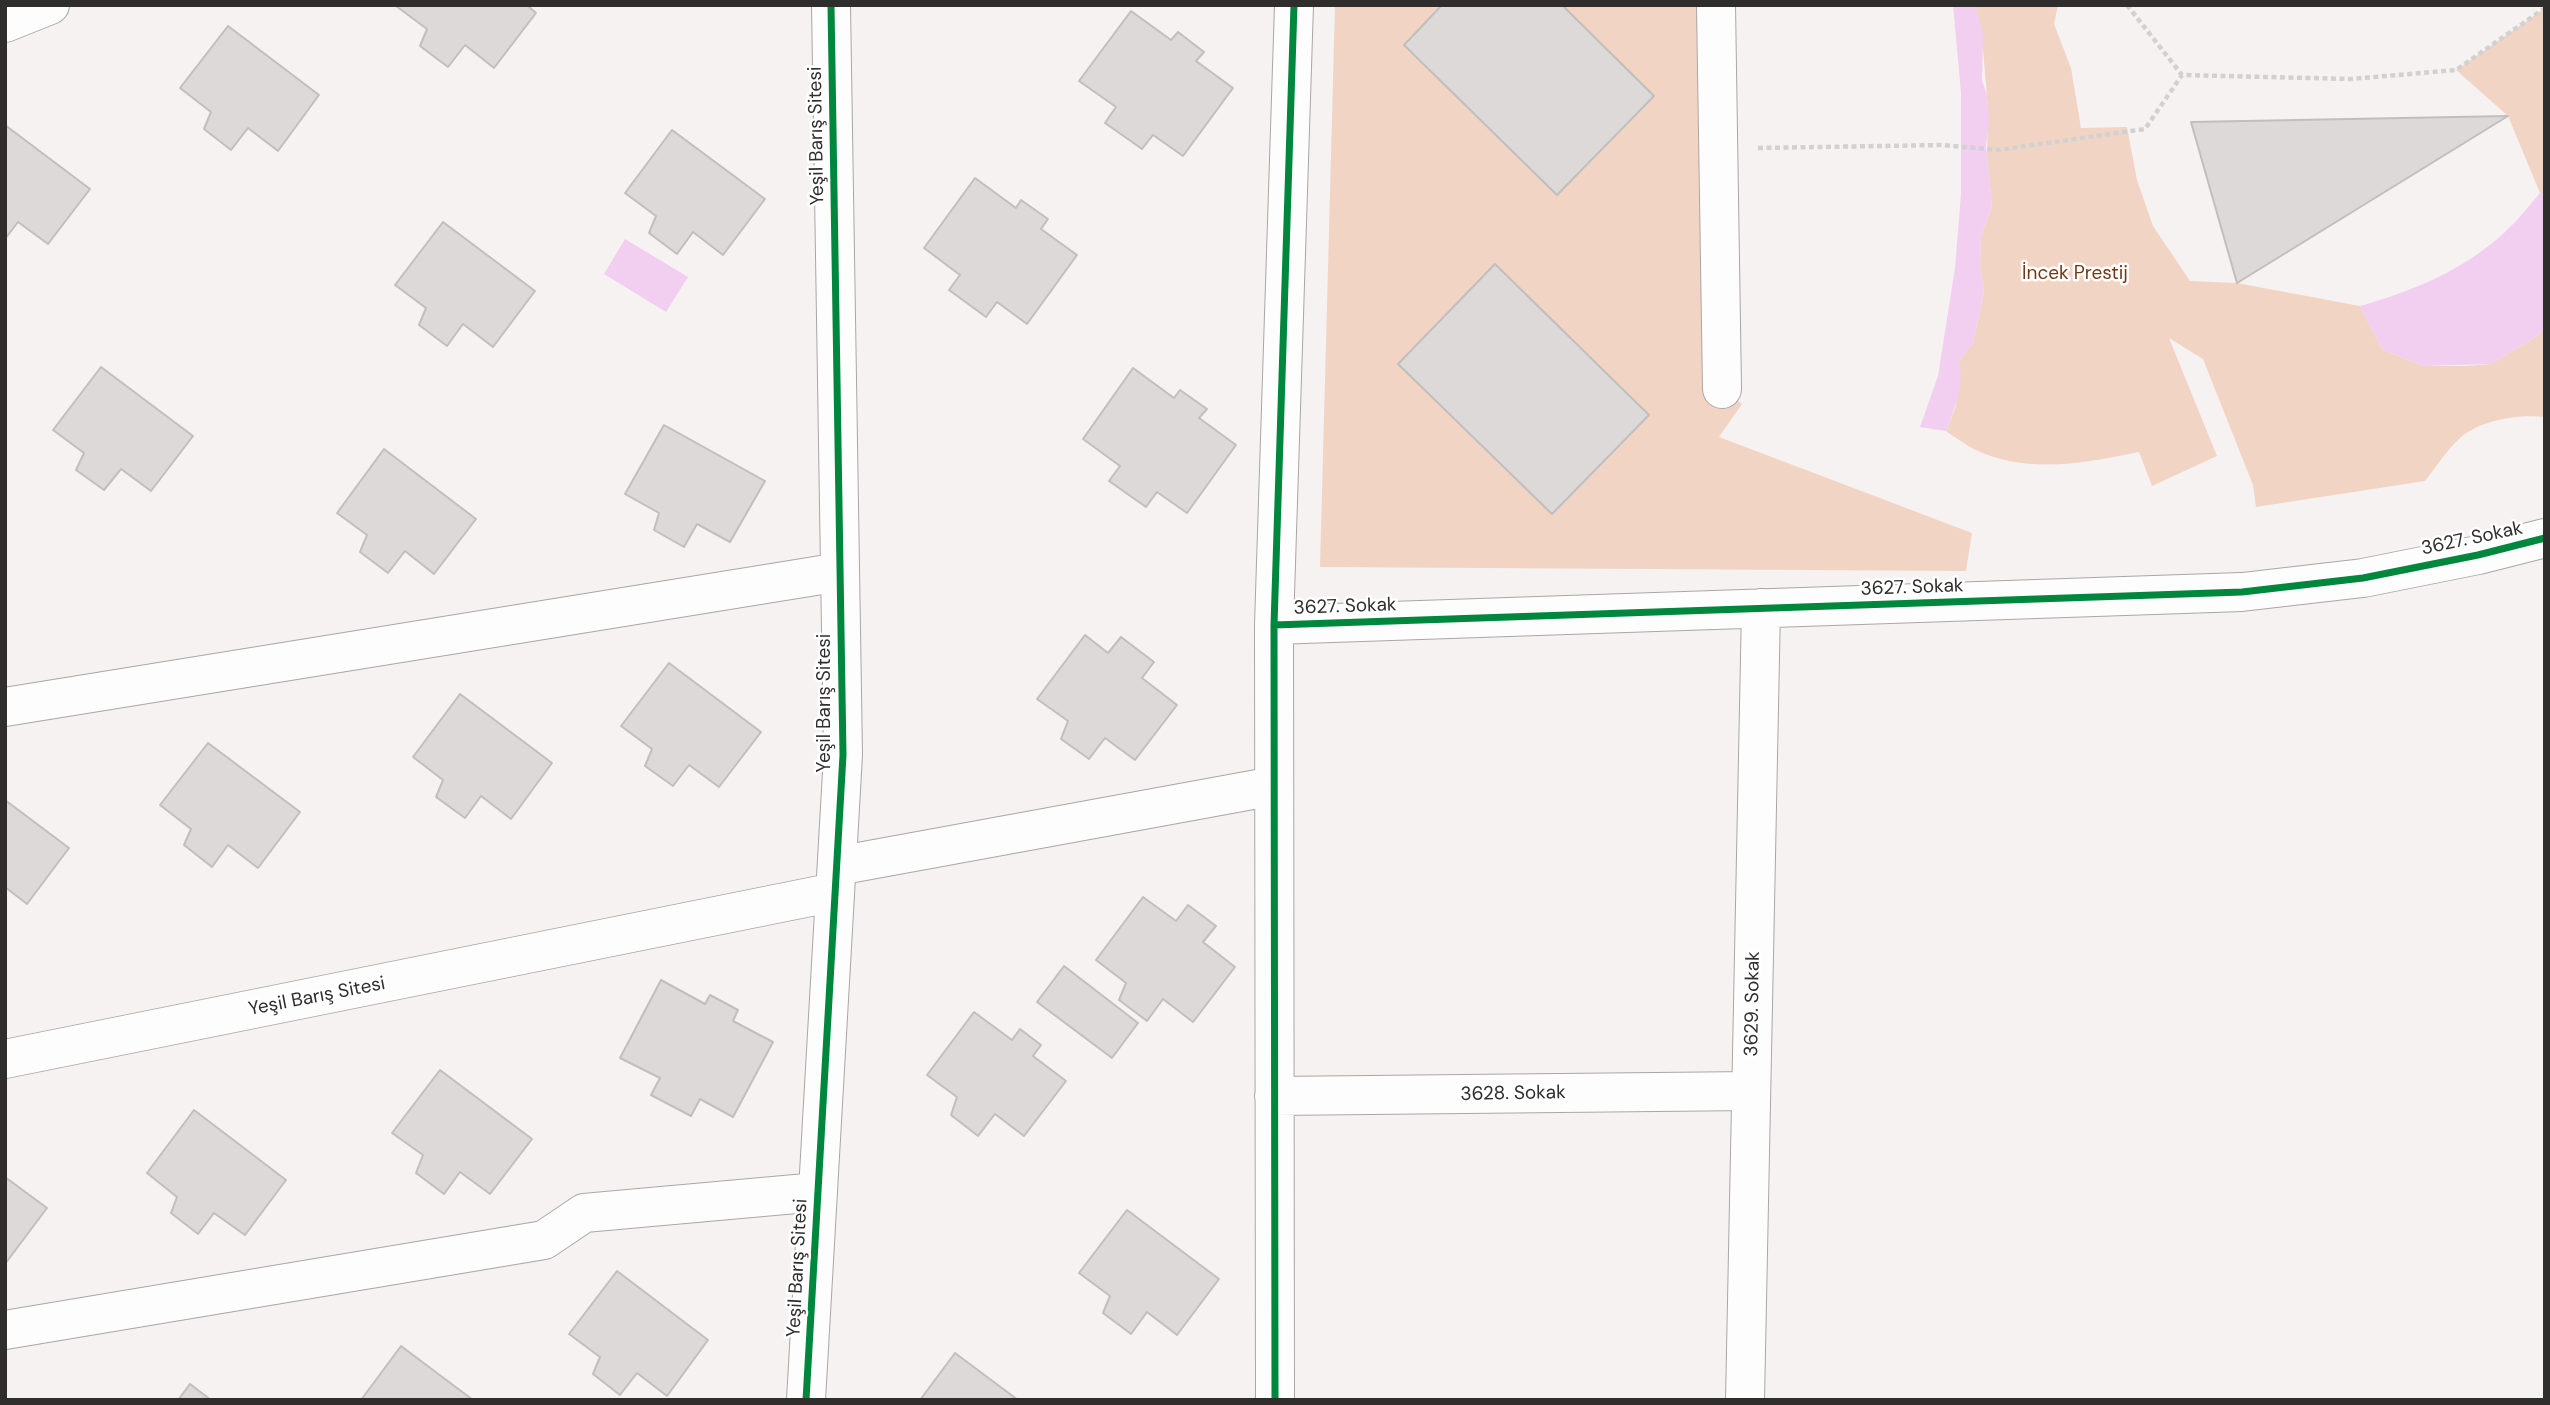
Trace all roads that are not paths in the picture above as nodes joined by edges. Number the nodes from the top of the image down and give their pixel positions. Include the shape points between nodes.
1 (50, 5) edge
2 (831, 5) edge
3 (1294, 5) edge
4 (1716, 5) edge
5 (5, 23) edge
6 (1722, 389) dead end
7 (2545, 538) edge
8 (840, 572) junction
9 (1761, 608) junction
10 (1274, 625) junction
11 (5, 707) edge
12 (1275, 786) junction
13 (836, 879) junction
14 (5, 1059) edge
15 (1751, 1091) junction
16 (1274, 1096) junction
17 (818, 1192) junction
18 (5, 1330) edge
19 (806, 1400) edge
20 (1275, 1400) edge
21 (1745, 1400) edge

1 - 5 street
2 - 8 street, Yeşil Barış Sitesi
3 - 10 street
4 - 6 street
7 - 9 street, 3627. Sokak via 2363,578 2242,593
8 - 11 street
8 - 13 street, Yeşil Barış Sitesi via 843,755
9 - 10 street, 3627. Sokak
9 - 15 street, 3629. Sokak
10 - 12 street
12 - 13 street
12 - 16 street
13 - 14 street, Yeşil Barış Sitesi
13 - 17 street, Yeşil Barış Sitesi
15 - 16 street, 3628. Sokak
15 - 21 street, 3629. Sokak
16 - 20 street
17 - 18 street, Yeşil Barış Sitesi via 584,1213 544,1240
17 - 19 street, Yeşil Barış Sitesi

